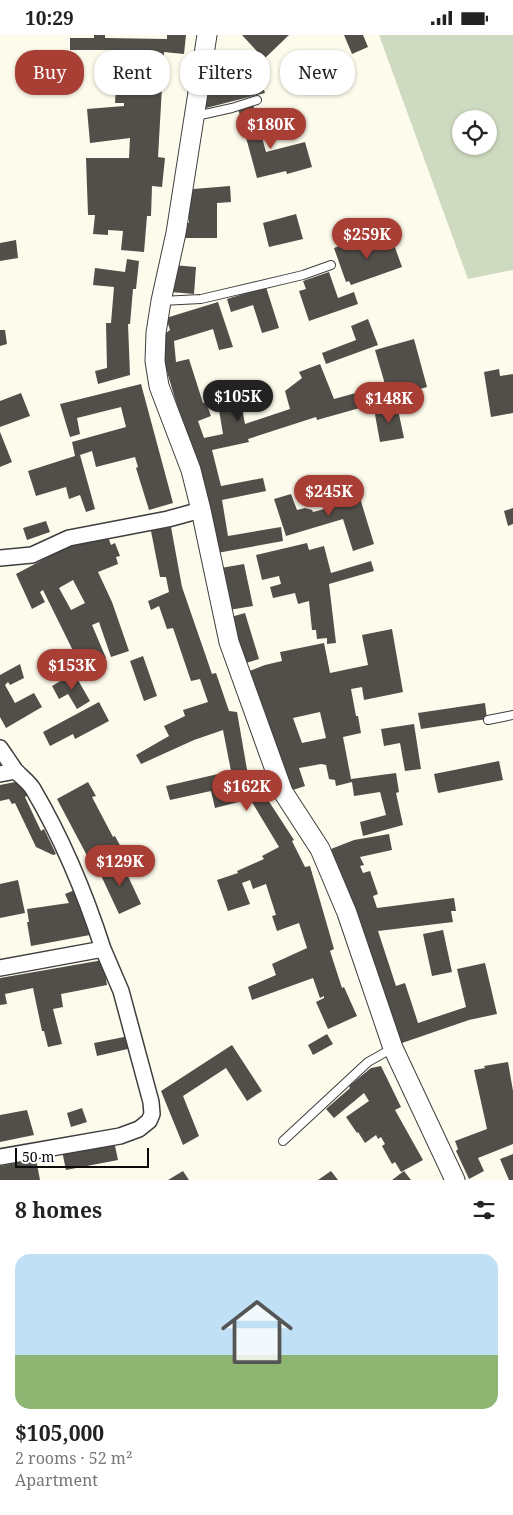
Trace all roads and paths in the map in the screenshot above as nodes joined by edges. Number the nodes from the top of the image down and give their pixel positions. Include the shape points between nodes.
1 (207, 35) edge
2 (257, 101) dead end
3 (194, 116) junction
4 (331, 265) dead end
5 (162, 301) junction
6 (201, 510) junction
7 (0, 558) edge
8 (513, 715) edge
9 (488, 720) dead end
10 (0, 748) edge
11 (16, 771) junction
12 (0, 774) edge
13 (103, 949) junction
14 (0, 968) edge
15 (393, 1048) junction
16 (283, 1141) dead end
17 (0, 1157) edge
18 (455, 1180) edge

1 - 3 street
2 - 3 lane
3 - 5 street
4 - 5 lane via 303,275 200,299
5 - 6 street via 155,361 159,386 191,470
6 - 7 street via 69,538 32,555
6 - 15 street via 229,642 283,792 320,849 347,913
8 - 9 lane
10 - 11 street
11 - 12 street
11 - 13 street via 32,789 66,851 88,901
13 - 14 street
13 - 17 street via 121,991 151,1102 149,1121 140,1129 120,1136
15 - 16 lane via 368,1062
15 - 18 street

